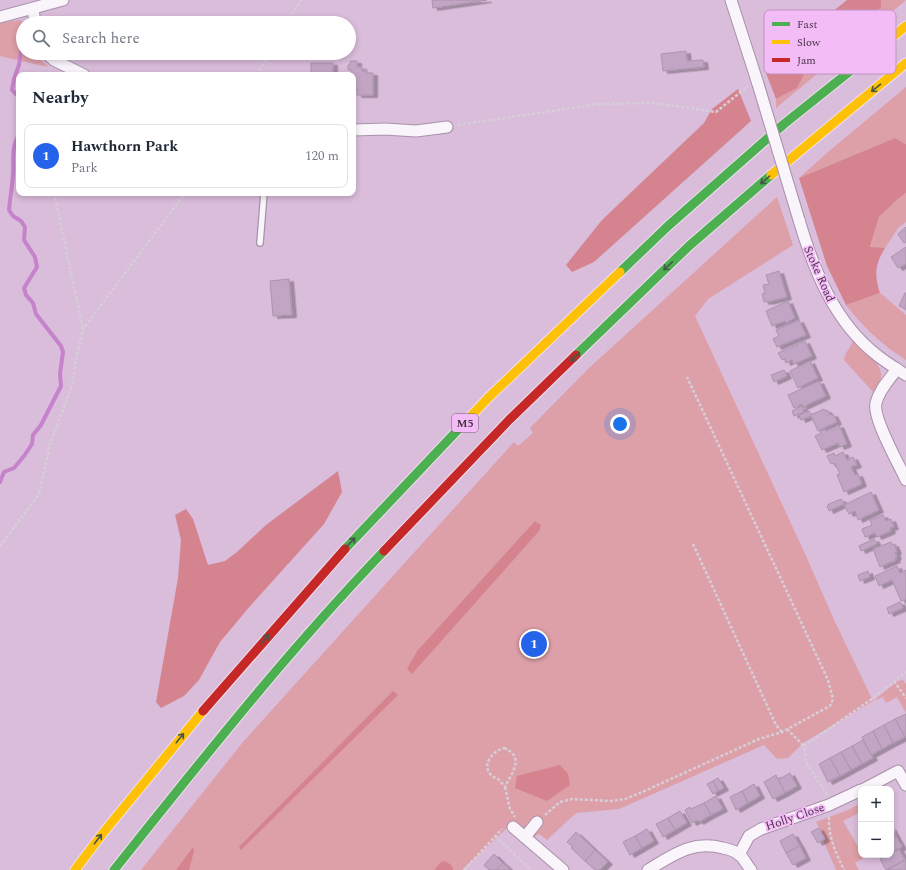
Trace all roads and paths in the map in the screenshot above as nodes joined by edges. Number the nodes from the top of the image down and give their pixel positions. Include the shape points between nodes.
1 (63, 0) edge
2 (301, 0) edge
3 (731, 0) edge
4 (33, 9) junction
5 (34, 16) edge
6 (292, 16) edge
7 (0, 18) edge
8 (906, 26) edge
9 (896, 34) edge
10 (54, 60) edge
11 (266, 60) edge
12 (906, 63) edge
13 (896, 71) edge
14 (78, 72) edge
15 (259, 72) edge
16 (846, 74) edge
17 (892, 74) edge
18 (757, 82) junction
19 (447, 127) joint
20 (356, 130) edge
21 (55, 196) edge
22 (183, 196) edge
23 (264, 196) edge
24 (260, 243) dead end
25 (83, 329) junction
26 (901, 372) edge
27 (688, 377) dead end
28 (906, 480) edge
29 (693, 544) dead end
30 (0, 546) edge
31 (906, 672) edge
32 (894, 681) junction
33 (906, 698) edge
34 (787, 729) junction
35 (782, 732) junction
36 (804, 746) junction
37 (902, 768) edge
38 (906, 785) edge
39 (869, 786) edge
40 (505, 787) junction
41 (858, 792) edge
42 (830, 806) junction
43 (537, 822) joint
44 (513, 827) junction
45 (495, 836) junction
46 (525, 838) junction
47 (739, 855) junction
48 (75, 870) edge
49 (114, 870) edge
50 (464, 870) edge
51 (531, 870) edge
52 (563, 870) edge
53 (648, 870) edge
54 (751, 870) edge
55 (844, 870) edge

1 - 4 street
2 - 6 path
3 - 18 street
4 - 5 street
4 - 7 street
9 -> 8 highway, M5
10 - 14 street
11 - 15 path
12 -> 13 highway, M5
48 -> 16 highway, M5 via 197,717 327,568 488,398 668,226 784,124
17 -> 49 highway, M5 via 801,148 689,246 509,420 351,585 221,735
18 - 19 path via 716,112 654,103 598,104
18 - 26 street, Stoke Road, bridge via 814,265 834,306 854,333 877,355
19 - 20 street via 416,132
21 - 25 path
22 - 25 path
23 - 24 lane
25 - 30 path via 72,386 50,444 39,494
26 - 28 street, Stoke Road via 878,395 875,405 880,425
27 - 34 path via 832,691 833,699 830,706
29 - 35 path via 776,725
31 - 32 path
32 - 33 path
32 - 36 path
34 - 35 path
34 - 36 path
35 - 43 path via 759,739 624,799 572,799 560,802
36 - 42 path via 806,762 827,795
37 - 38 street, Holly Close
37 - 39 street, Holly Close
40 - 40 path via 516,764 513,754 504,748 491,755 487,768
40 - 44 path via 515,818
41 - 42 street, Holly Close
42 - 47 street, Holly Close via 761,829 749,836
42 - 55 path via 828,827 834,850
43 - 46 street
44 - 45 path via 506,824
44 - 46 street
45 - 50 path
45 - 51 path
46 - 52 street
47 - 53 street via 718,846 699,845 680,851
47 - 54 street

